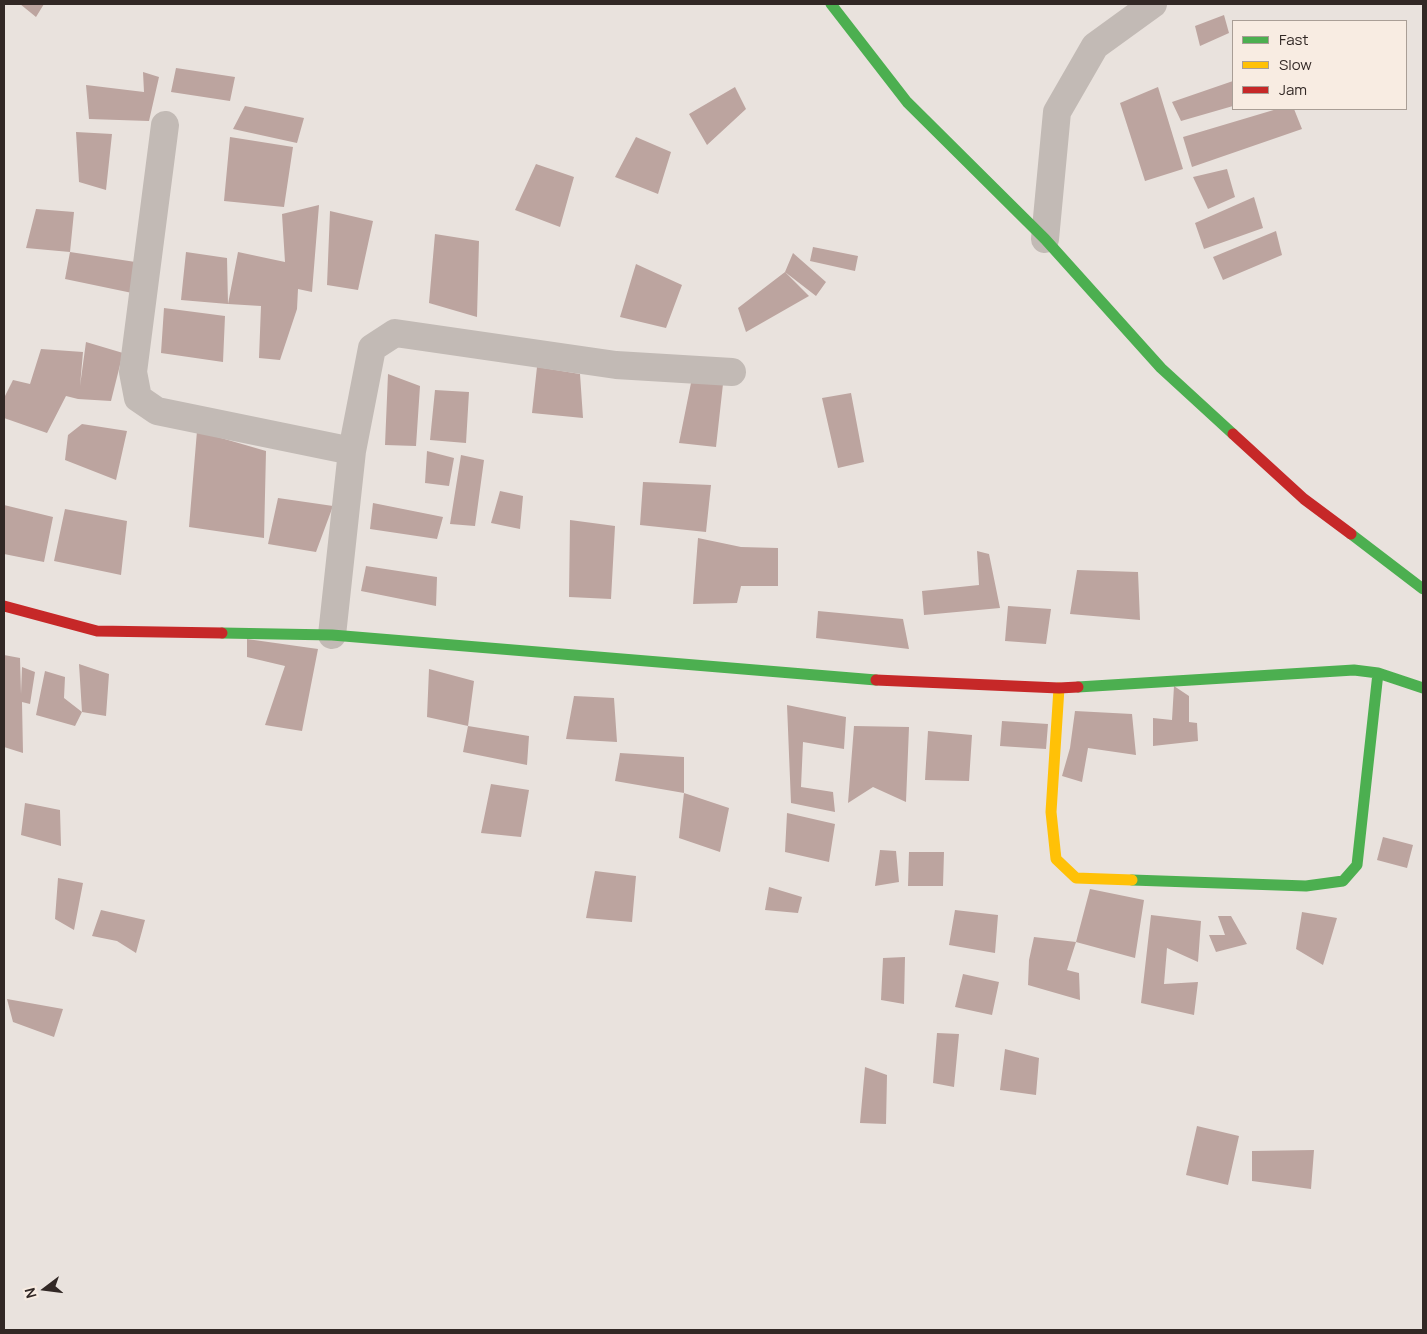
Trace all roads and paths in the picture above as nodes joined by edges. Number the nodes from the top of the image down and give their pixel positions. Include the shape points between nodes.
1 (831, 4) edge
2 (1153, 4) edge
3 (165, 125) dead end
4 (1044, 240) junction
5 (732, 372) dead end
6 (352, 451) junction
7 (1423, 589) edge
8 (4, 606) edge
9 (332, 635) junction
10 (1378, 673) junction
11 (1059, 688) junction
12 (1423, 688) edge

1 - 4 street via 907,102
2 - 4 street via 1095,46 1057,112
3 - 6 street via 133,372 138,398 157,411
4 - 7 street via 1161,368 1304,499
5 - 6 street via 616,366 395,333 372,348
6 - 9 street
8 - 9 street via 97,631
9 - 11 street via 857,679
10 - 11 street via 1354,670
10 - 11 street via 1357,865 1343,881 1306,886 1076,878 1056,859 1051,812
10 - 12 street

